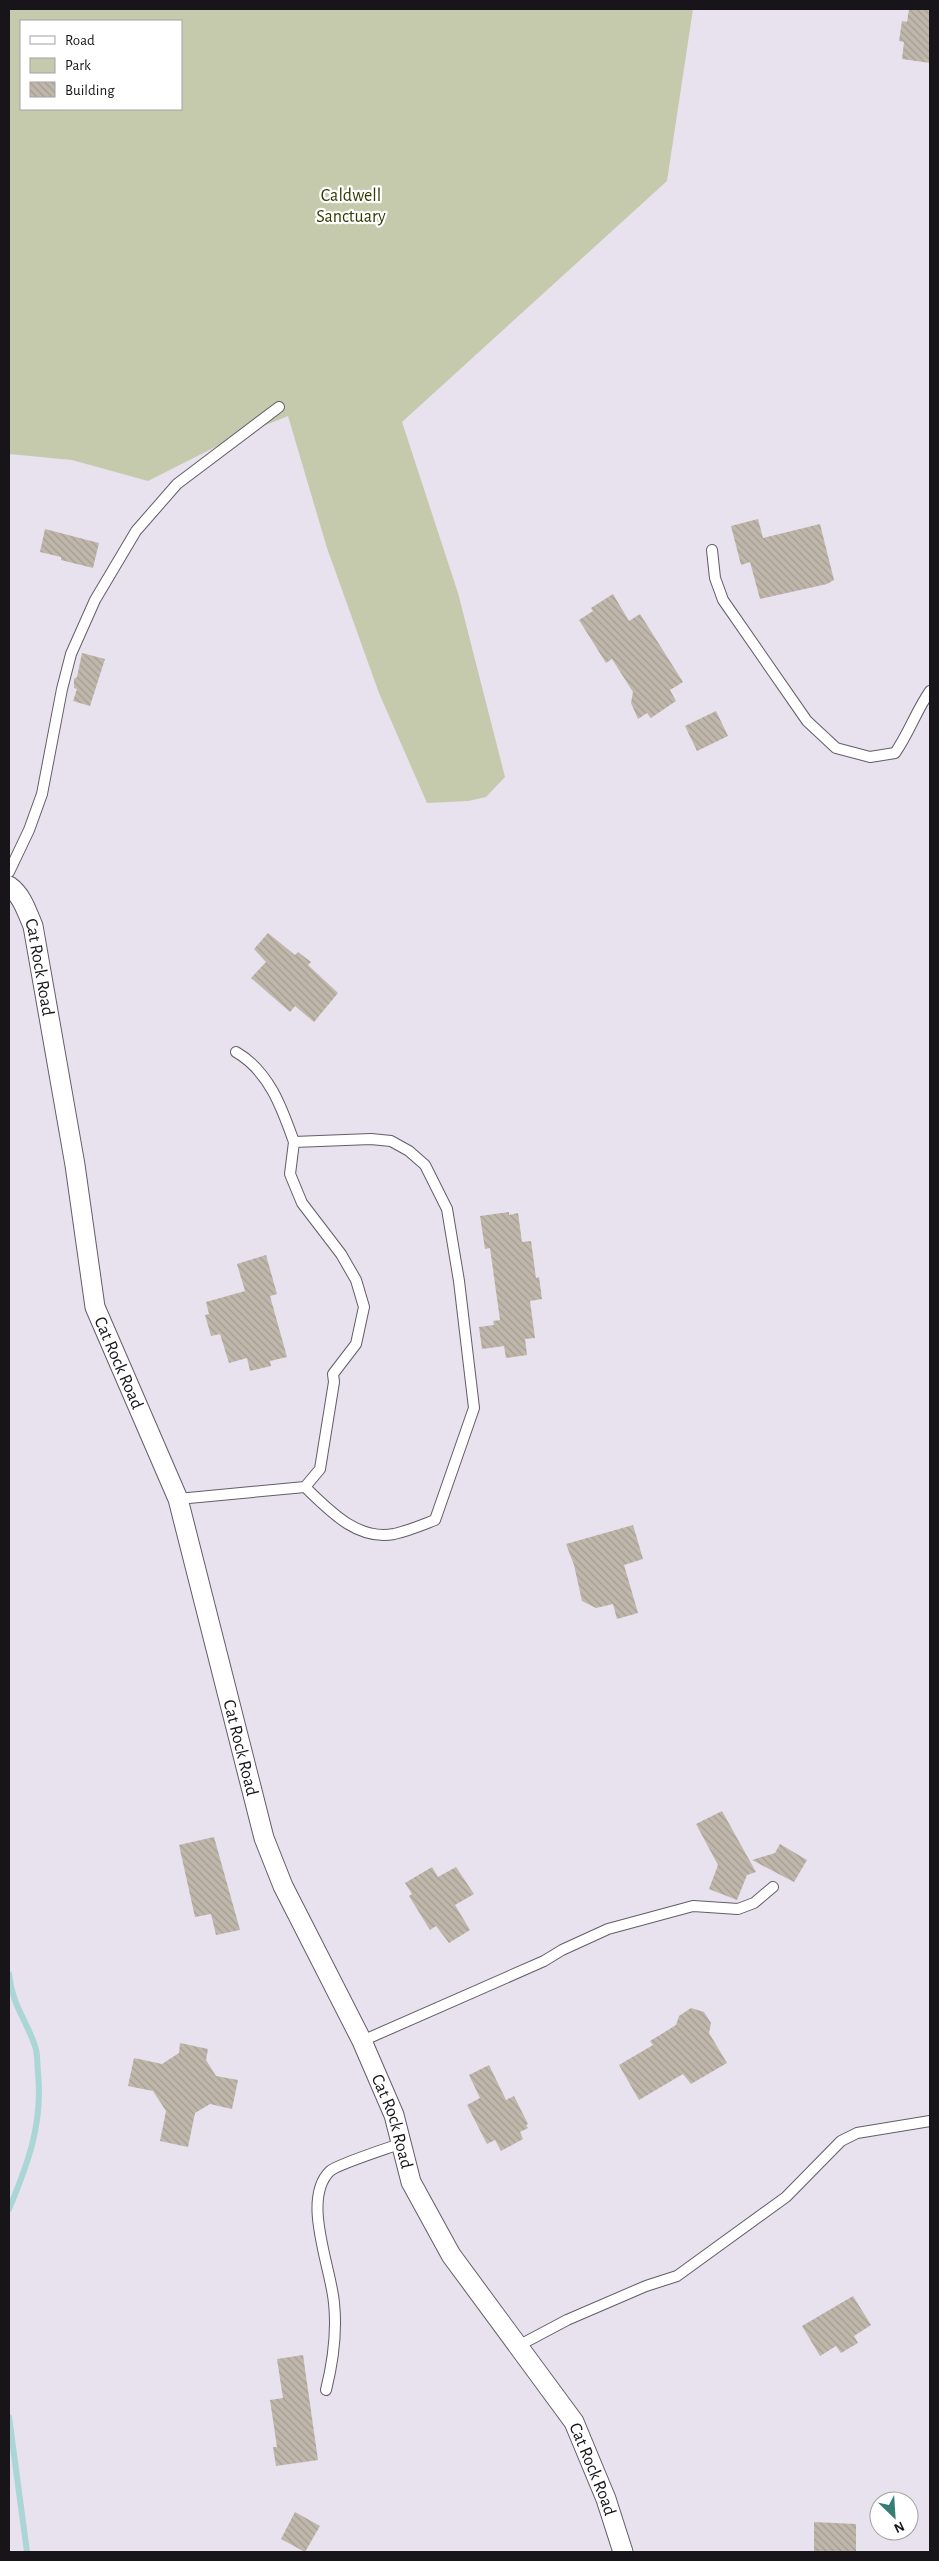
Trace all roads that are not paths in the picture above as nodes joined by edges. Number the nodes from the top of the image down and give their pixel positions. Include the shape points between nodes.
1 (279, 407) dead end
2 (712, 550) dead end
3 (930, 691) edge
4 (9, 872) edge
5 (9, 886) edge
6 (236, 1052) dead end
7 (294, 1142) junction
8 (305, 1487) junction
9 (178, 1499) junction
10 (773, 1887) dead end
11 (362, 2041) junction
12 (930, 2120) edge
13 (402, 2143) junction
14 (518, 2346) junction
15 (326, 2390) dead end
16 (623, 2552) edge

1 - 4 lane via 178,484 136,531 95,600 72,654 42,794
2 - 3 lane via 715,578 723,600 807,721 836,748 870,757 895,753
5 - 9 street, Cat Rock Road via 24,905 33,926 95,1307
6 - 7 lane via 251,1060 270,1086
7 - 8 lane via 290,1174 302,1203 341,1254 356,1280 364,1307 356,1344 333,1374 320,1469
7 - 8 lane via 391,1141 425,1165 451,1222 474,1408 435,1520 394,1534 372,1534 351,1527
8 - 9 lane
9 - 11 street, Cat Rock Road via 264,1838 283,1886
10 - 11 lane via 754,1903 738,1909 693,1906 608,1929 544,1961
11 - 13 street, Cat Rock Road via 394,2115
12 - 14 lane via 857,2133 841,2141 786,2197 678,2276 567,2320
13 - 14 street, Cat Rock Road via 412,2182 451,2255
13 - 15 lane via 332,2169 320,2183 316,2202 334,2303 334,2357
14 - 16 street, Cat Rock Road via 574,2422 606,2499

